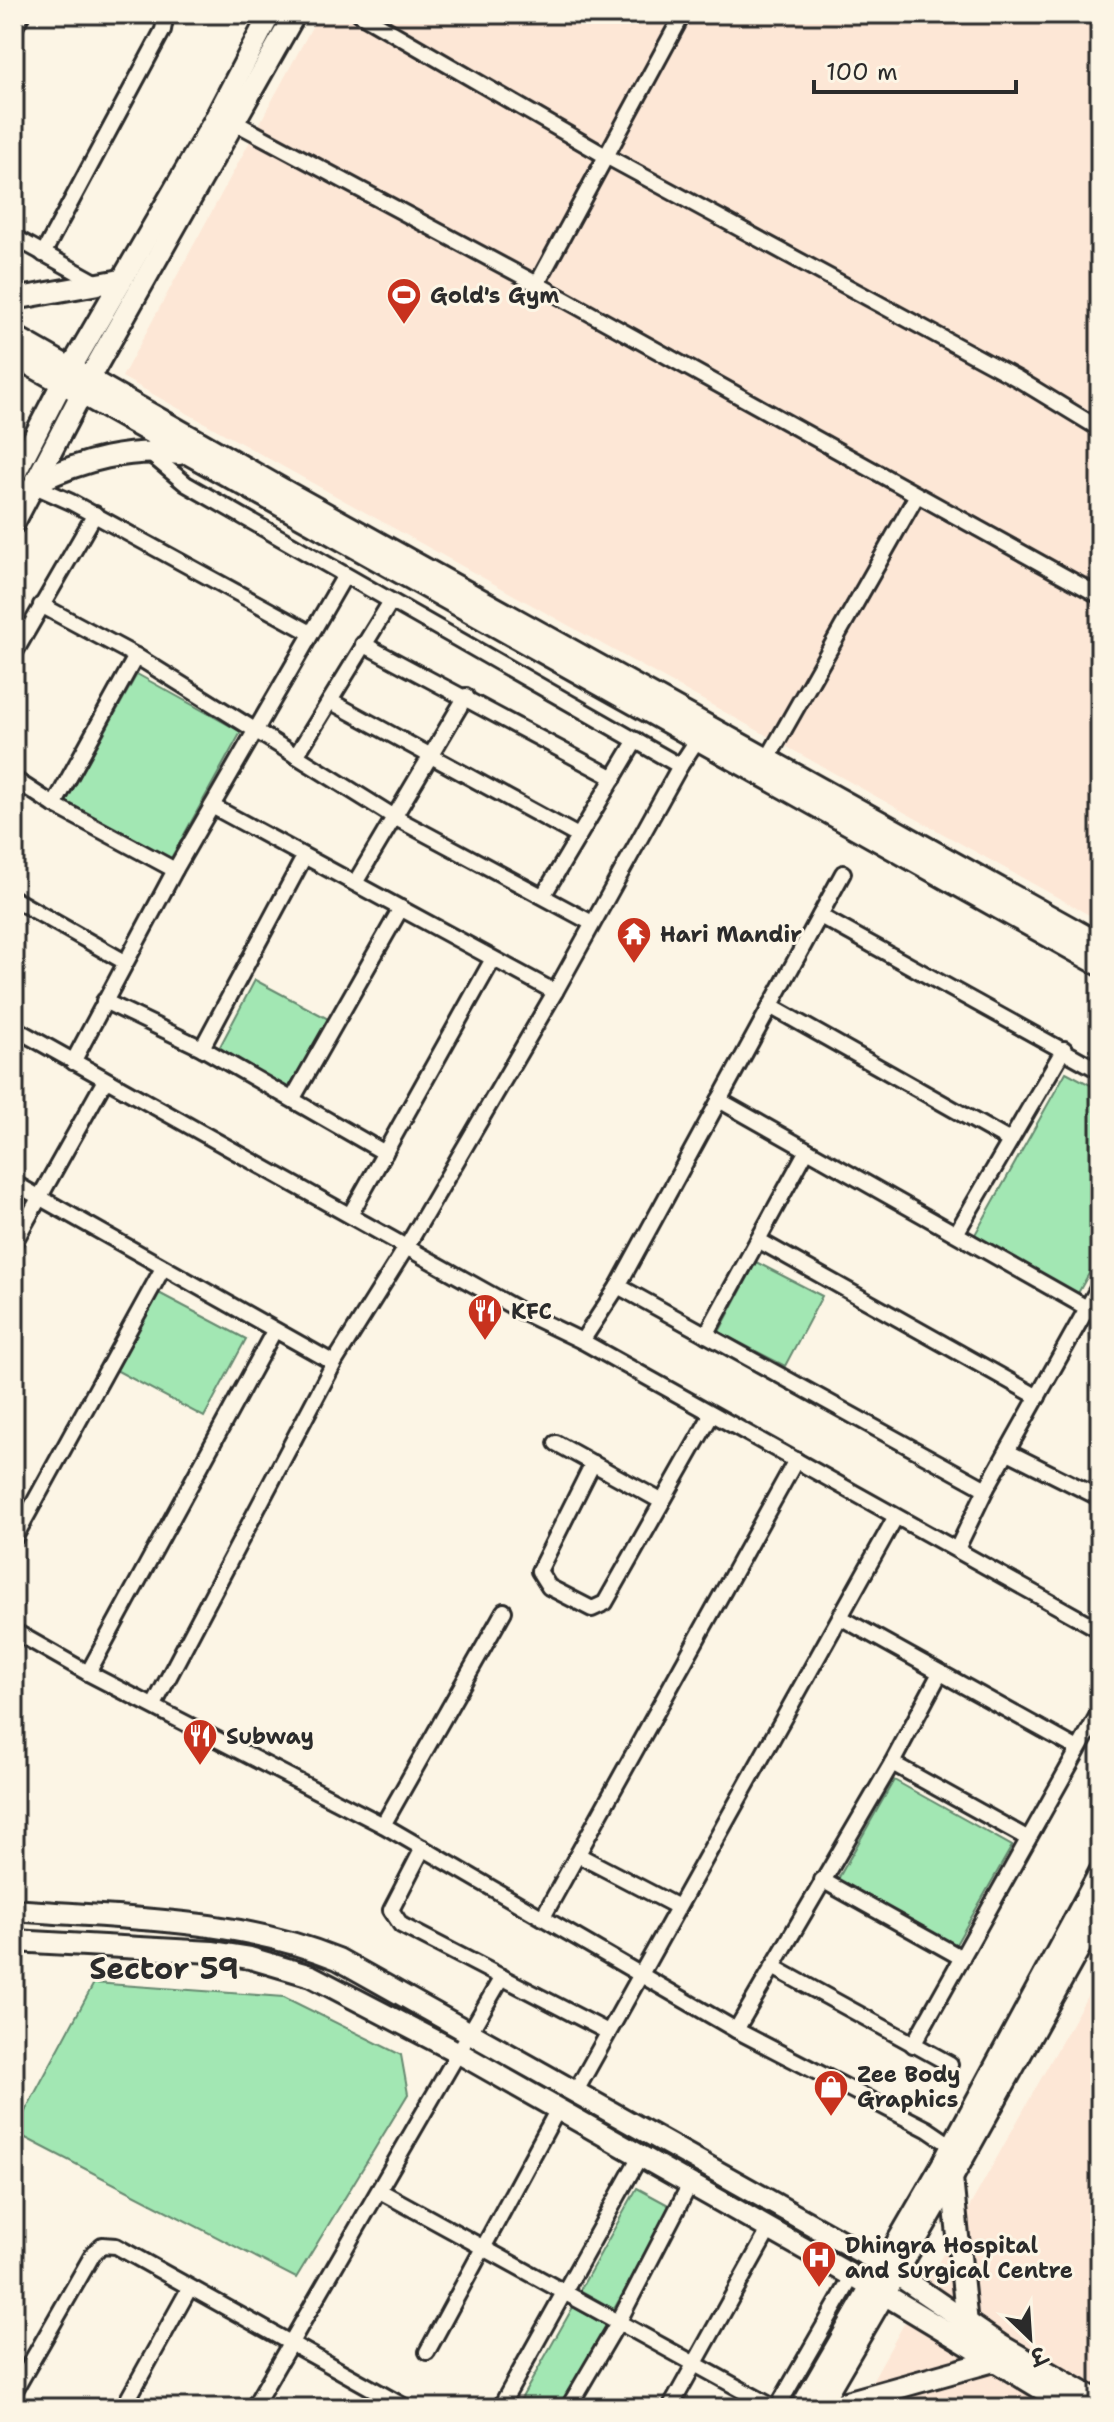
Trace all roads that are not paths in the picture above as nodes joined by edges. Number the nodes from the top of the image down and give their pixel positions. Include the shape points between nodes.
1 (22, 14) edge
2 (166, 14) edge
3 (270, 14) edge
4 (295, 14) edge
5 (360, 14) edge
6 (683, 14) edge
7 (14, 29) edge
8 (236, 123) junction
9 (604, 155) junction
10 (14, 237) edge
11 (43, 254) junction
12 (121, 280) junction
13 (99, 284) junction
14 (537, 284) junction
15 (14, 299) edge
16 (14, 336) edge
17 (14, 356) edge
18 (74, 377) junction
19 (80, 396) junction
20 (1100, 429) edge
21 (148, 452) junction
22 (188, 455) junction
23 (16, 468) edge
24 (36, 484) junction
25 (917, 495) junction
26 (95, 514) junction
27 (14, 523) edge
28 (344, 577) junction
29 (1100, 596) edge
30 (390, 603) junction
31 (41, 605) junction
32 (309, 632) junction
33 (363, 644) junction
34 (14, 654) edge
35 (136, 656) junction
36 (466, 696) junction
37 (330, 701) junction
38 (255, 728) junction
39 (703, 732) junction
40 (636, 740) junction
41 (296, 756) junction
42 (434, 756) junction
43 (768, 758) junction
44 (680, 766) junction
45 (614, 778) junction
46 (14, 779) edge
47 (54, 805) junction
48 (212, 806) junction
49 (396, 818) junction
50 (578, 836) junction
51 (304, 857) junction
52 (175, 870) junction
53 (843, 873) dead end
54 (355, 883) junction
55 (543, 896) junction
56 (14, 899) edge
57 (401, 908) junction
58 (820, 916) junction
59 (592, 923) junction
60 (1100, 944) edge
61 (493, 959) junction
62 (125, 962) junction
63 (1100, 965) edge
64 (555, 992) junction
65 (104, 1001) junction
66 (770, 1006) junction
67 (14, 1028) edge
68 (202, 1048) junction
69 (1064, 1049) junction
70 (73, 1062) junction
71 (1100, 1071) edge
72 (104, 1082) junction
73 (293, 1098) junction
74 (719, 1100) junction
75 (1010, 1141) junction
76 (807, 1150) junction
77 (385, 1153) junction
78 (14, 1183) edge
79 (40, 1198) junction
80 (350, 1215) junction
81 (957, 1232) junction
82 (758, 1240) junction
83 (14, 1243) edge
84 (407, 1246) junction
85 (163, 1268) junction
86 (1100, 1285) edge
87 (618, 1286) junction
88 (1087, 1308) junction
89 (274, 1331) junction
90 (706, 1335) junction
91 (582, 1341) junction
92 (334, 1363) junction
93 (1038, 1397) junction
94 (712, 1414) junction
95 (556, 1443) dead end
96 (1008, 1452) junction
97 (796, 1460) junction
98 (593, 1463) junction
99 (986, 1489) junction
100 (1100, 1498) edge
101 (661, 1501) junction
102 (895, 1518) junction
103 (14, 1539) edge
104 (957, 1549) junction
105 (504, 1611) dead end
106 (840, 1617) junction
107 (1100, 1630) edge
108 (14, 1631) edge
109 (88, 1673) junction
110 (940, 1673) junction
111 (154, 1705) junction
112 (1100, 1711) edge
113 (1078, 1749) junction
114 (892, 1763) junction
115 (383, 1825) junction
116 (1027, 1838) junction
117 (423, 1848) junction
118 (578, 1855) junction
119 (1100, 1872) edge
120 (822, 1880) junction
121 (676, 1906) junction
122 (14, 1910) edge
123 (1100, 1911) edge
124 (543, 1917) junction
125 (14, 1941) edge
126 (962, 1958) junction
127 (773, 1967) junction
128 (639, 1973) junction
129 (502, 1977) junction
130 (736, 2030) junction
131 (608, 2032) junction
132 (471, 2033) junction
133 (913, 2045) junction
134 (459, 2053) junction
135 (950, 2064) dead end
136 (576, 2091) junction
137 (558, 2109) junction
138 (952, 2146) junction
139 (640, 2156) junction
140 (952, 2178) junction
141 (690, 2184) junction
142 (380, 2191) junction
143 (769, 2230) junction
144 (485, 2248) junction
145 (889, 2268) junction
146 (868, 2285) junction
147 (189, 2289) junction
148 (566, 2292) junction
149 (619, 2321) junction
150 (967, 2324) junction
151 (289, 2344) junction
152 (427, 2352) dead end
153 (997, 2360) junction
154 (696, 2365) junction
155 (14, 2392) edge
156 (1100, 2402) edge
157 (387, 2403) edge
158 (502, 2404) dead end
159 (123, 2408) edge
160 (253, 2408) edge
161 (407, 2408) edge
162 (568, 2408) edge
163 (670, 2408) edge
164 (776, 2408) edge
165 (801, 2408) edge
166 (818, 2408) edge
167 (825, 2408) edge
168 (1073, 2408) edge

1 - 7 street
2 - 11 street via 163,30
3 - 12 main road
4 - 8 main road
5 - 9 street
6 - 9 street
8 - 14 street
8 - 18 main road
9 - 14 street
9 - 20 street via 985,360
10 - 11 street
11 - 13 street
12 - 13 main road
12 - 18 main road
13 - 15 main road
14 - 25 street
16 - 18 main road
17 - 18 main road
18 - 19 main road
18 - 23 main road
18 - 39 main road via 289,493
19 - 22 main road
19 - 24 main road
21 - 22 main road
21 - 24 main road via 68,467
21 - 28 street via 186,484
22 - 39 main road
24 - 26 street
24 - 27 main road
25 - 29 street
25 - 43 street
26 - 31 street
26 - 32 street
28 - 30 street
28 - 32 street
30 - 33 street
30 - 40 street
31 - 34 street
31 - 35 street
32 - 38 street
33 - 36 street
33 - 37 street
35 - 38 street
35 - 47 street
36 - 42 street
36 - 45 street
37 - 41 street
37 - 42 street
38 - 41 street
38 - 48 street
39 - 43 main road
39 - 44 street
39 - 63 main road
40 - 44 street
40 - 45 street
41 - 49 street
42 - 49 street
42 - 50 street
43 - 60 main road
44 - 59 street
45 - 50 street
46 - 47 street
47 - 52 street
48 - 51 street
48 - 52 street
49 - 54 street
49 - 55 street
50 - 55 street
51 - 54 street
51 - 68 street
52 - 62 street
53 - 58 street
54 - 57 street
55 - 59 street
56 - 62 street
57 - 61 street
57 - 73 street
58 - 66 street
58 - 69 street
59 - 64 street
61 - 64 street
61 - 77 street
62 - 65 street
64 - 84 street
65 - 68 street
65 - 70 street
66 - 74 street
66 - 75 street
67 - 70 street
68 - 73 street
69 - 71 street
69 - 75 street
70 - 72 street
72 - 79 street
72 - 80 street
73 - 77 street
74 - 76 street
74 - 87 street
75 - 81 street
76 - 81 street
76 - 82 street
77 - 80 street
78 - 79 street
79 - 83 street
79 - 85 street
80 - 84 street
81 - 88 street
82 - 90 street
82 - 93 street
84 - 91 street
84 - 92 street
85 - 89 street
85 - 103 street
86 - 88 street
87 - 90 street
87 - 91 street
88 - 93 street
89 - 92 street
89 - 109 street
90 - 99 street
91 - 94 street
92 - 111 street
93 - 96 street
94 - 97 street
94 - 101 street
95 - 98 street
96 - 99 street
96 - 100 street
97 - 102 street
97 - 118 street
98 - 101 street
98 - 101 street via 539,1571 549,1587 586,1608 605,1603
99 - 104 street
102 - 104 street
102 - 106 street
104 - 107 street
105 - 115 street
106 - 110 street
106 - 121 street
108 - 109 street
109 - 111 street
110 - 113 street
110 - 114 street
111 - 115 street
112 - 113 street
113 - 116 street
114 - 116 street
114 - 120 street
115 - 117 street
116 - 126 street
117 - 124 street
117 - 129 street via 391,1910 401,1925
118 - 121 street
118 - 124 street
119 - 138 main road
120 - 126 street
120 - 127 street
121 - 128 street
122 - 132 main road via 165,1920 291,1940 338,1959
123 - 140 main road
124 - 128 street
125 - 134 main road via 155,1947 250,1958 311,1976
126 - 133 street
127 - 130 street
127 - 133 street
128 - 130 street
128 - 131 street
129 - 131 street
129 - 132 street
130 - 138 street
131 - 136 street
132 - 134 street
132 - 136 main road
133 - 135 street
134 - 137 main road
134 - 142 street
136 - 145 main road
137 - 139 main road
137 - 144 street
138 - 145 main road
139 - 141 main road
139 - 148 street
140 - 145 main road
140 - 150 main road
141 - 143 main road
141 - 149 street
142 - 144 street
142 - 151 street
143 - 146 main road
143 - 154 street
144 - 148 street
144 - 152 street
145 - 146 main road
145 - 150 main road
146 - 153 main road
146 - 164 street
146 - 165 main road
146 - 166 main road
147 - 151 street
147 - 155 street via 116,2246 102,2245
147 - 159 street
148 - 149 street
148 - 158 street
149 - 154 street
149 - 162 street
150 - 156 main road
151 - 157 street
151 - 160 street
153 - 167 main road
153 - 168 main road
154 - 163 street
154 - 164 street
157 - 161 street

